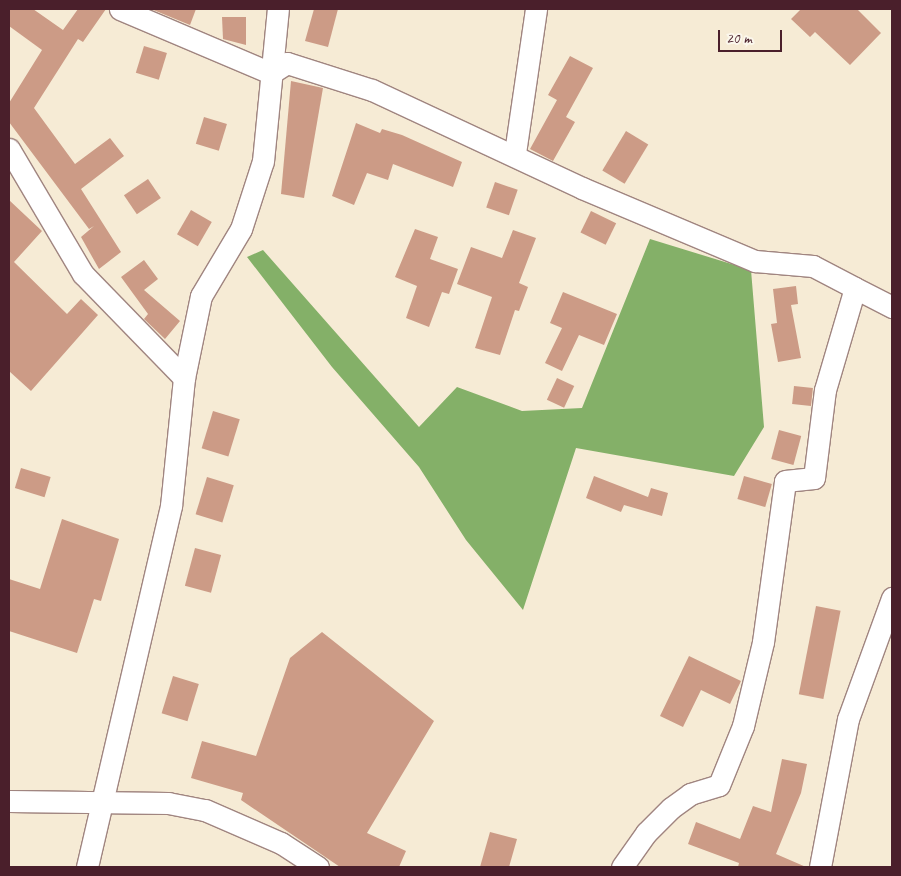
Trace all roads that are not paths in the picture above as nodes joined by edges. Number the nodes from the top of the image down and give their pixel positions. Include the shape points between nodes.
1 (120, 9) edge
2 (278, 9) edge
3 (536, 9) edge
4 (271, 73) junction
5 (9, 149) edge
6 (515, 154) junction
7 (854, 288) junction
8 (892, 306) edge
9 (184, 378) junction
10 (892, 598) edge
11 (103, 800) junction
12 (9, 801) edge
13 (87, 867) edge
14 (318, 867) edge
15 (622, 867) edge
16 (820, 867) edge

1 - 4 street
2 - 4 street
3 - 6 street
4 - 6 street via 287,63 337,77 422,110
4 - 9 street via 263,162 241,229 201,296
5 - 9 street via 83,274
6 - 7 street via 582,188 755,260 812,266
7 - 8 street
7 - 15 street via 825,390 814,478 785,481 763,642 743,726 719,785 690,794 671,808 646,833
9 - 11 street via 171,506
10 - 16 street via 848,718
11 - 12 street
11 - 13 street
11 - 14 street via 205,810 280,843

